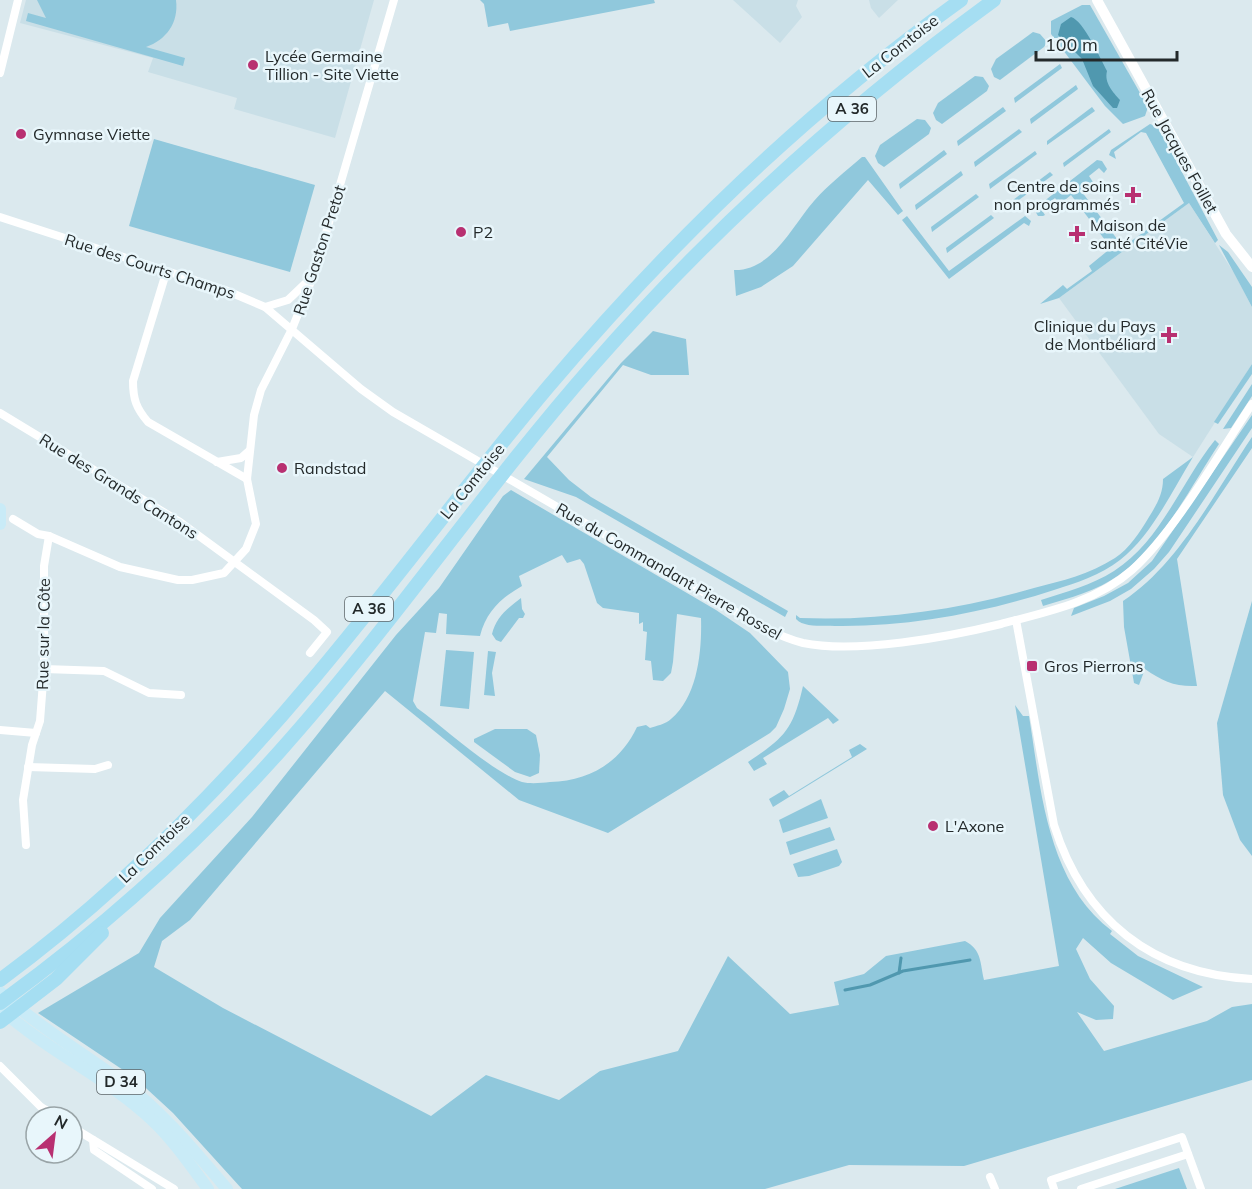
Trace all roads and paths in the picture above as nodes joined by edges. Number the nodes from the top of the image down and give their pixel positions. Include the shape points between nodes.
1 (18, 0) edge
2 (394, 0) edge
3 (950, 0) edge
4 (961, 0) edge
5 (994, 0) edge
6 (1097, 0) edge
7 (895, 49) junction
8 (0, 73) edge
9 (0, 217) edge
10 (1252, 267) edge
11 (166, 273) junction
12 (314, 274) junction
13 (265, 307) junction
14 (292, 329) junction
15 (1252, 405) edge
16 (0, 413) edge
17 (249, 451) junction
18 (218, 462) junction
19 (247, 479) junction
20 (0, 509) edge
21 (13, 519) dead end
22 (0, 524) edge
23 (49, 536) junction
24 (235, 563) junction
25 (1016, 620) junction
26 (310, 653) dead end
27 (44, 669) junction
28 (181, 695) dead end
29 (0, 730) edge
30 (36, 733) junction
31 (108, 765) dead end
32 (28, 767) junction
33 (26, 845) dead end
34 (137, 896) junction
35 (1252, 979) edge
36 (0, 980) edge
37 (0, 992) edge
38 (0, 1006) edge
39 (0, 1022) edge
40 (0, 1066) edge
41 (39, 1105) edge
42 (84, 1134) edge
43 (93, 1140) junction
44 (1188, 1154) junction
45 (990, 1177) dead end
46 (152, 1189) edge
47 (174, 1189) edge
48 (208, 1189) edge
49 (228, 1189) edge
50 (995, 1189) edge
51 (1054, 1189) edge
52 (1081, 1189) edge
53 (1201, 1189) edge

1 - 8 street
2 - 12 street, Rue Gaston Pretot
3 - 7 highway
4 - 7 highway, La Comtoise / A 36
5 - 34 highway, La Comtoise / A 36 via 826,131 682,268 529,440 287,743
6 - 10 main road, Rue Jacques Foillet via 1226,234
7 - 36 highway, La Comtoise / A 36 via 769,156 676,246 548,387 314,678 241,760 121,880
9 - 11 street, Rue des Courts Champs
11 - 13 street, Rue des Courts Champs via 225,290
11 - 18 street via 133,381 133,397 148,422
12 - 13 street via 288,300
12 - 14 street, Rue Gaston Pretot
13 - 14 street, Rue des Courts Champs
14 - 17 street, Rue Gaston Pretot via 261,390
14 - 25 street, Rue du Commandant Pierre Rossel via 382,405 786,638 806,643 899,642
15 - 25 street, Rue du Commandant Pierre Rossel via 1174,520 1137,565 1113,584 1081,601
16 - 24 street, Rue des Grands Cantons via 180,522
17 - 18 street via 241,458
17 - 19 street, Rue Gaston Pretot
18 - 19 street
19 - 24 street, Rue Gaston Pretot via 256,524 252,539
20 - 22 main road
21 - 23 street
23 - 24 street via 120,567 178,580 213,577
23 - 27 street, Rue sur la Côte via 44,566
24 - 26 street, Rue des Grands Cantons via 327,632
25 - 35 street via 1054,825 1076,881 1122,933 1162,957 1191,970
27 - 28 street via 104,671 149,693
27 - 30 street, Rue sur la Côte
29 - 30 street
30 - 32 street, Rue sur la Côte
31 - 32 street via 95,769
32 - 33 street, Rue sur la Côte via 23,801
34 - 38 highway, La Comtoise / A 36
34 - 39 highway, La Comtoise / A 36 via 71,964
37 - 49 main road, D 34 via 32,1020 126,1085 157,1112
38 - 48 main road, D 34 via 21,1027 122,1095 154,1122
40 - 41 street
42 - 43 street
43 - 46 street via 94,1150
43 - 47 street
44 - 51 street via 1182,1137 1051,1180
44 - 52 street
44 - 53 street
45 - 50 street

